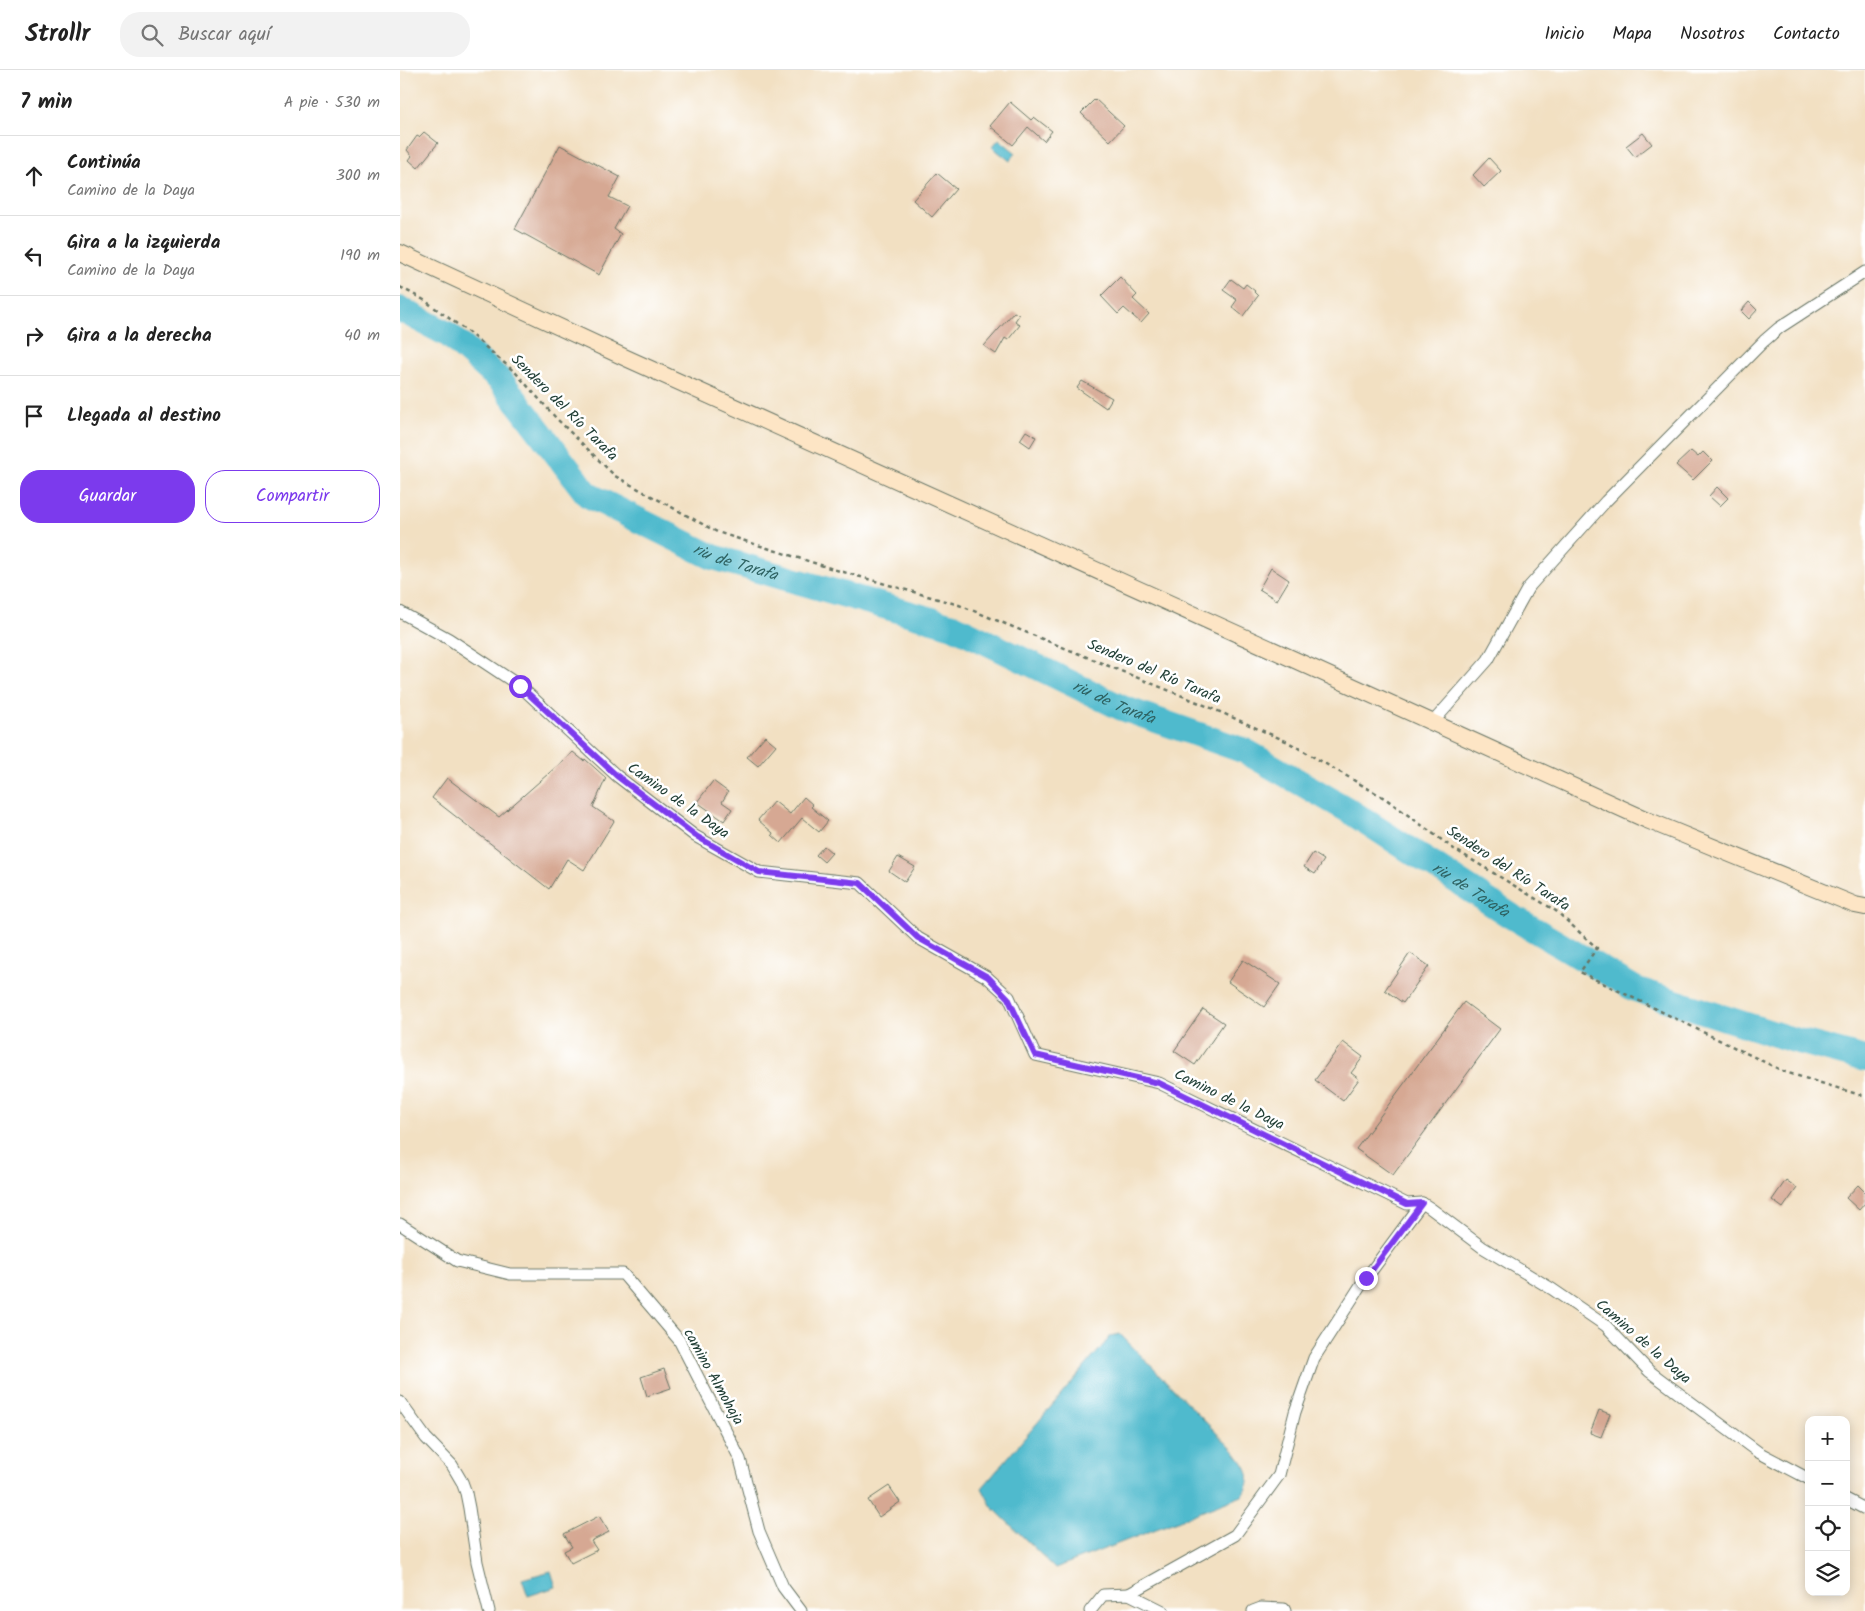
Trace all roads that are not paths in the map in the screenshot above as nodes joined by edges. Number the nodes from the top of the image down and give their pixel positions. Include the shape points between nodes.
1 (400, 251) edge
2 (1865, 272) edge
3 (400, 612) edge
4 (1433, 722) junction
5 (1865, 907) edge
6 (1422, 1203) junction
7 (400, 1224) edge
8 (400, 1402) edge
9 (1805, 1477) edge
10 (1850, 1501) edge
11 (1865, 1508) edge
12 (1129, 1594) junction
13 (489, 1611) edge
14 (801, 1611) edge
15 (1090, 1611) edge
16 (1162, 1611) edge
17 (1253, 1611) edge
18 (1286, 1611) edge

1 - 4 main road via 626,358
2 - 4 street via 1764,341 1606,501 1528,588 1488,660
3 - 6 street, Camino de la Daya via 449,639 520,686 617,776 696,836 759,872 860,883 918,938 988,977 1008,998 1035,1055 1159,1083 1407,1204
4 - 5 main road via 1647,820 1855,906
6 - 9 street, Camino de la Daya via 1482,1247 1606,1326 1649,1371 1758,1452
6 - 12 street via 1361,1285 1314,1358 1279,1475 1235,1535
7 - 14 street, camino Almohaja via 457,1261 510,1274 623,1274 679,1340 740,1459 759,1531 783,1587
8 - 13 street via 426,1438 452,1465 462,1482 476,1562
10 - 11 street
12 - 15 street via 1103,1595
12 - 16 street
17 - 18 street via 1261,1608

